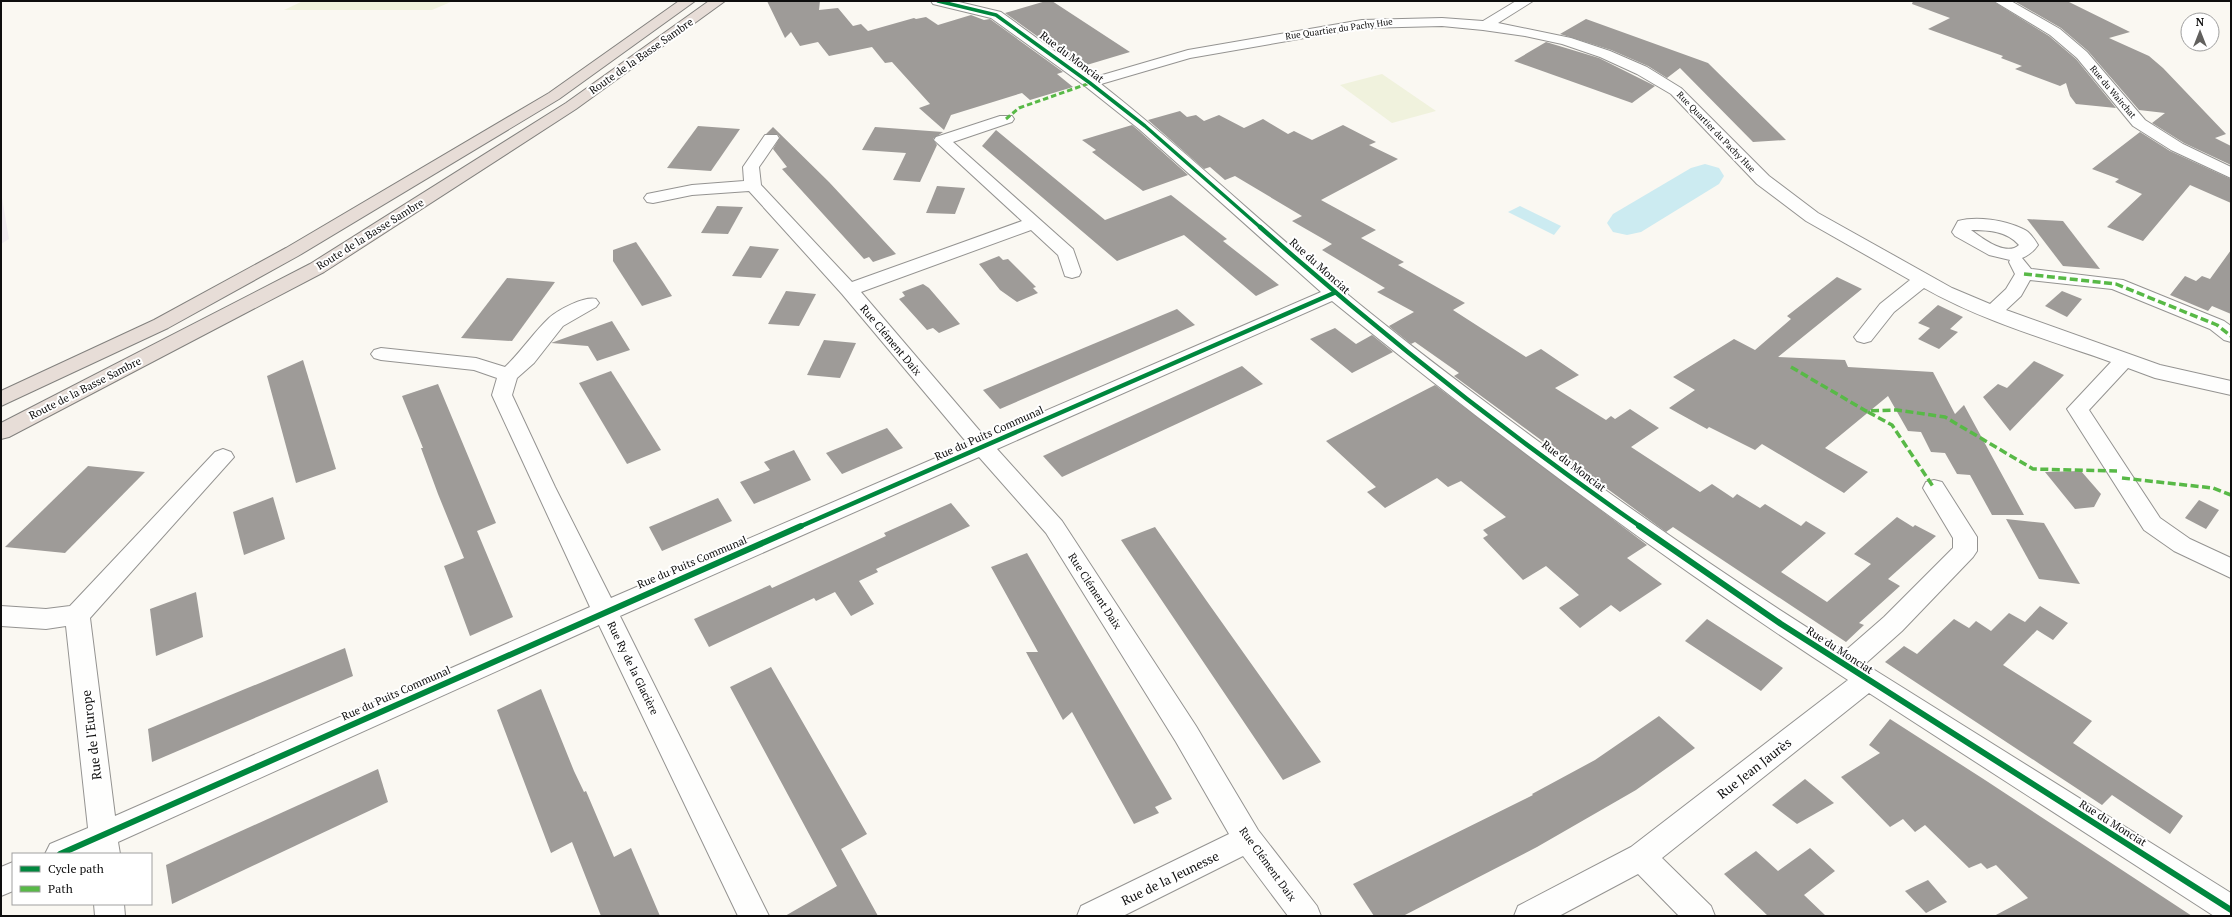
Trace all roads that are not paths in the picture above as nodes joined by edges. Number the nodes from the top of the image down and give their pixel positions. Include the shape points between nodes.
1 (688, 1) edge
2 (718, 1) edge
3 (938, 1) edge
4 (1526, 1) edge
5 (2001, 1) edge
6 (1486, 26) junction
7 (1090, 83) junction
8 (1006, 119) dead end
9 (771, 138) dead end
10 (2231, 173) edge
11 (753, 186) junction
12 (653, 198) dead end
13 (1034, 223) junction
14 (2015, 256) dead end
15 (1072, 272) dead end
16 (2024, 274) junction
17 (1922, 280) junction
18 (849, 290) junction
19 (1334, 293) junction
20 (589, 303) dead end
21 (1993, 312) junction
22 (2231, 336) edge
23 (1864, 337) dead end
24 (381, 354) dead end
25 (2124, 360) junction
26 (508, 375) junction
27 (46, 379) junction
28 (2231, 388) edge
29 (1, 396) edge
30 (1, 399) edge
31 (1, 432) edge
32 (982, 447) junction
33 (223, 457) dead end
34 (1934, 488) dead end
35 (2231, 569) edge
36 (606, 611) junction
37 (78, 615) junction
38 (1, 616) edge
39 (1857, 673) junction
40 (1248, 839) junction
41 (104, 844) edge
42 (64, 853) edge
43 (1641, 857) junction
44 (12, 876) edge
45 (1, 882) edge
46 (109, 905) edge
47 (2231, 910) edge
48 (110, 916) edge
49 (754, 916) edge
50 (1092, 916) edge
51 (1306, 916) edge
52 (1529, 916) edge
53 (1700, 916) edge

1 - 27 highway, Route de la Basse Sambre via 554,96 292,252 161,324
2 - 31 highway, Route de la Basse Sambre via 571,106 317,268
3 - 7 street, Rue du Monciat via 996,15
4 - 6 street
5 - 10 street, Rue du Wairchat via 2055,32 2082,55 2139,123 2177,147
6 - 7 street, Rue Quartier du Pachy Hue via 1412,21 1362,24 1188,54
6 - 17 street, Rue Quartier du Pachy Hue via 1521,31 1598,51 1661,80 1676,91 1763,180 1812,217
7 - 19 street, Rue du Monciat via 1145,126
8 - 13 street via 942,140
9 - 11 street via 751,167
11 - 12 street via 692,190
11 - 18 street, Rue Clément Daix
13 - 15 street via 1067,253
13 - 18 street
14 - 16 street
16 - 21 street via 2014,292
16 - 22 street via 2116,284 2217,325
17 - 21 street, Rue Quartier du Pachy Hue
17 - 23 street via 1887,308
18 - 32 street, Rue Clément Daix
19 - 32 street, Rue du Puits Communal
19 - 39 street, Rue du Monciat via 1444,382 1605,502 1781,624
20 - 26 street via 556,322 527,358
21 - 25 street, Rue Quartier du Pachy Hue
24 - 26 street via 476,364
25 - 28 street, Rue Quartier du Pachy Hue via 2155,371
25 - 35 street via 2078,409 2152,524 2182,545
26 - 36 street, Rue Ry de la Glacière via 502,396 544,488
27 - 29 highway
27 - 30 highway, Route de la Basse Sambre
32 - 36 street, Rue du Puits Communal
32 - 40 street, Rue Clément Daix via 1054,527 1186,734
33 - 37 street
34 - 39 street, Rue du Monciat via 1965,537 1965,551 1893,624
36 - 41 street, Rue du Puits Communal
36 - 49 street, Rue Ry de la Glacière
37 - 38 street via 46,619
37 - 41 street, Rue de l'Europe
39 - 43 street, Rue Jean Jaurès
39 - 47 street, Rue du Monciat
40 - 50 street, Rue de la Jeunesse
40 - 51 street, Rue Clément Daix
41 - 42 street, Rue du Puits Communal
43 - 52 street, Rue Jean Jaurès
43 - 53 street
44 - 45 street
46 - 48 street

